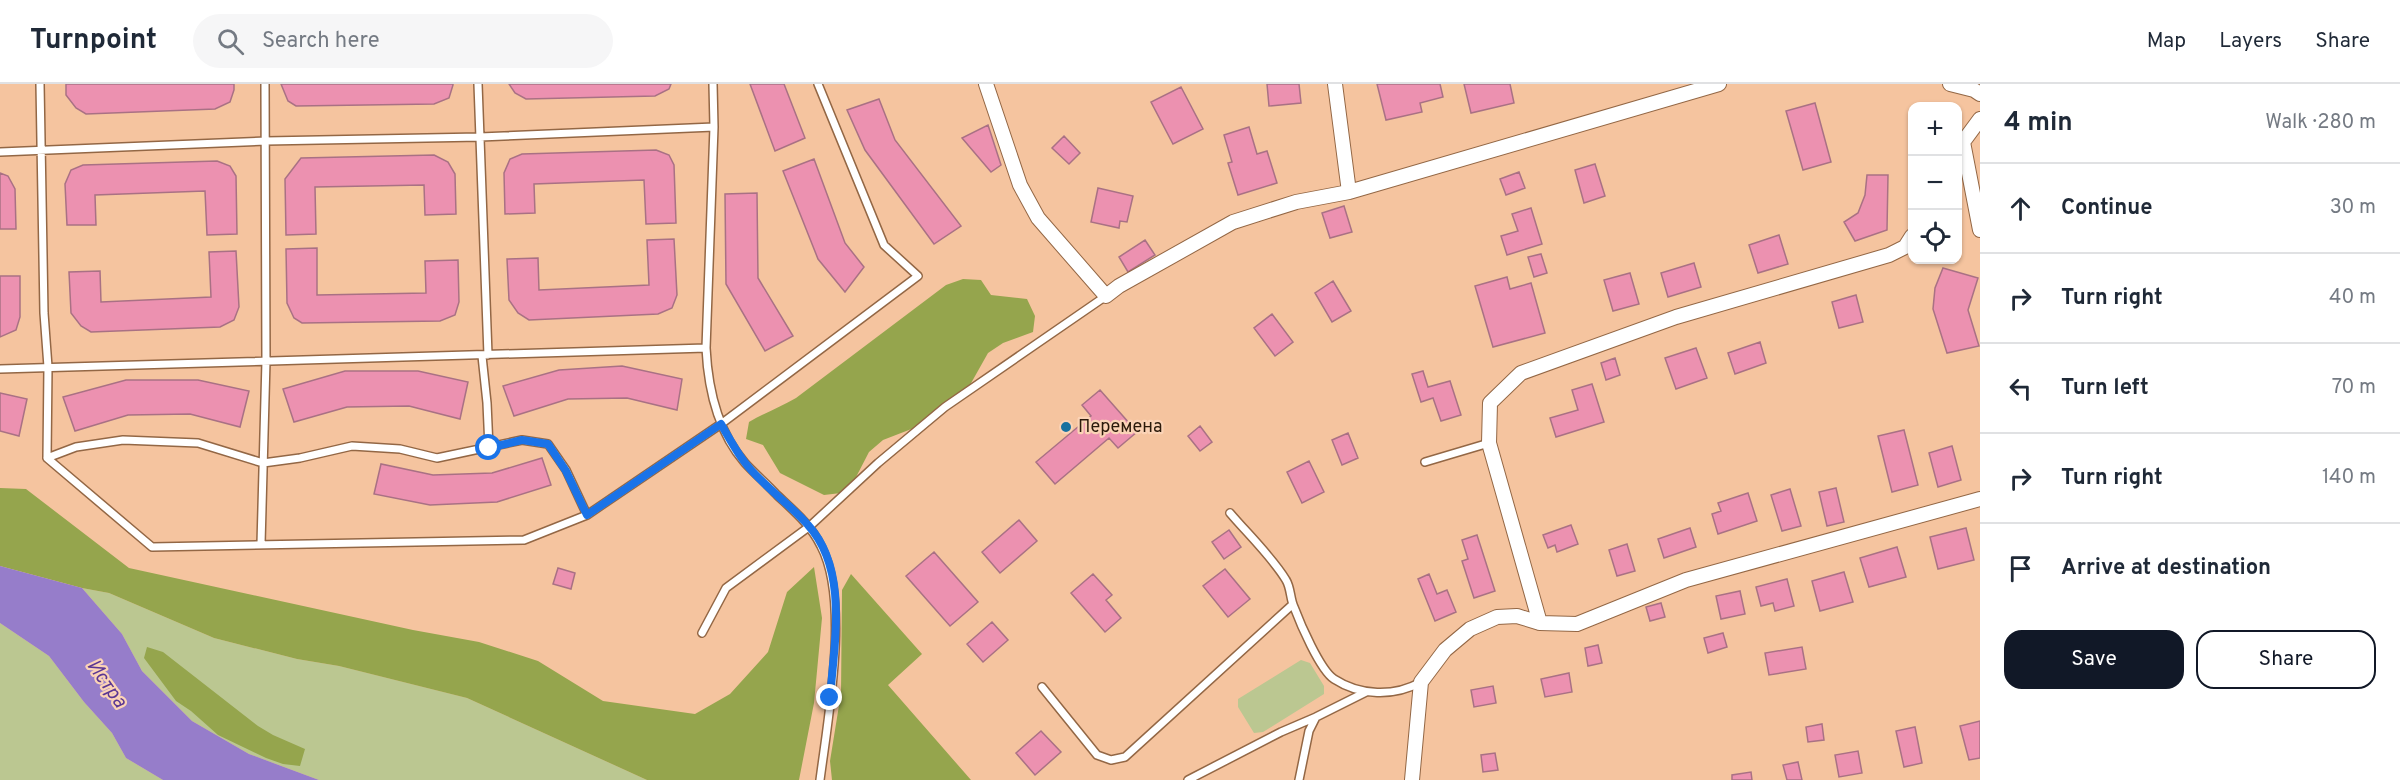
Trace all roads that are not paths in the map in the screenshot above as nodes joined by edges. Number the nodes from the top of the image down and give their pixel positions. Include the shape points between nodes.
1 (40, 84) edge
2 (265, 84) edge
3 (478, 84) edge
4 (712, 84) edge
5 (818, 84) edge
6 (986, 84) edge
7 (1335, 84) edge
8 (1718, 84) edge
9 (1950, 84) edge
10 (1977, 89) edge
11 (1980, 119) edge
12 (714, 127) junction
13 (480, 137) junction
14 (266, 141) junction
15 (1962, 143) edge
16 (0, 152) edge
17 (42, 152) junction
18 (1962, 154) edge
19 (1348, 192) junction
20 (1980, 230) edge
21 (1908, 242) edge
22 (1106, 296) junction
23 (706, 348) junction
24 (485, 355) junction
25 (266, 361) junction
26 (48, 368) junction
27 (0, 369) edge
28 (721, 424) junction
29 (1489, 442) junction
30 (489, 448) junction
31 (48, 458) junction
32 (1425, 462) dead end
33 (263, 463) junction
34 (1980, 499) edge
35 (1230, 513) dead end
36 (587, 515) junction
37 (810, 526) junction
38 (261, 544) junction
39 (1292, 605) junction
40 (1540, 623) junction
41 (702, 633) dead end
42 (1421, 682) junction
43 (1042, 687) dead end
44 (1366, 692) junction
45 (1316, 717) junction
46 (820, 780) edge
47 (1188, 780) edge
48 (1299, 780) edge
49 (1412, 780) edge

1 - 17 lane
2 - 14 lane
3 - 13 lane
4 - 12 lane
5 - 28 lane via 884,245 918,276
6 - 22 street via 1020,185 1038,218
7 - 19 street
8 - 19 street
9 - 10 street
11 - 15 street
12 - 13 lane
12 - 23 lane
13 - 14 lane
13 - 24 lane
14 - 17 lane
14 - 25 lane
16 - 17 lane
17 - 26 lane
18 - 20 street
19 - 22 street via 1296,202 1233,222
21 - 29 street via 1889,255 1676,317 1521,373 1490,403
22 - 37 lane via 945,407 878,462
23 - 24 lane
23 - 28 lane via 707,377
24 - 25 lane
24 - 30 lane
25 - 26 lane
25 - 33 lane
26 - 27 lane
26 - 31 lane
28 - 36 lane
28 - 37 lane via 744,461
29 - 32 lane
29 - 40 street
30 - 33 lane via 437,458 400,449 352,446
30 - 36 lane via 522,440 548,444
31 - 33 lane via 76,447 123,440 198,443
31 - 38 lane via 152,547
33 - 38 lane
34 - 40 street via 1686,580 1577,624
35 - 39 lane via 1287,582
36 - 38 lane via 524,540
37 - 41 lane via 726,588
37 - 46 lane via 833,578 836,623
39 - 43 lane via 1125,757 1111,760 1097,755
39 - 44 lane via 1310,645 1332,678
40 - 42 street via 1517,616 1497,617 1470,629 1445,650
42 - 44 lane via 1387,693
42 - 49 street
44 - 45 lane
45 - 47 lane
45 - 48 lane via 1309,731

